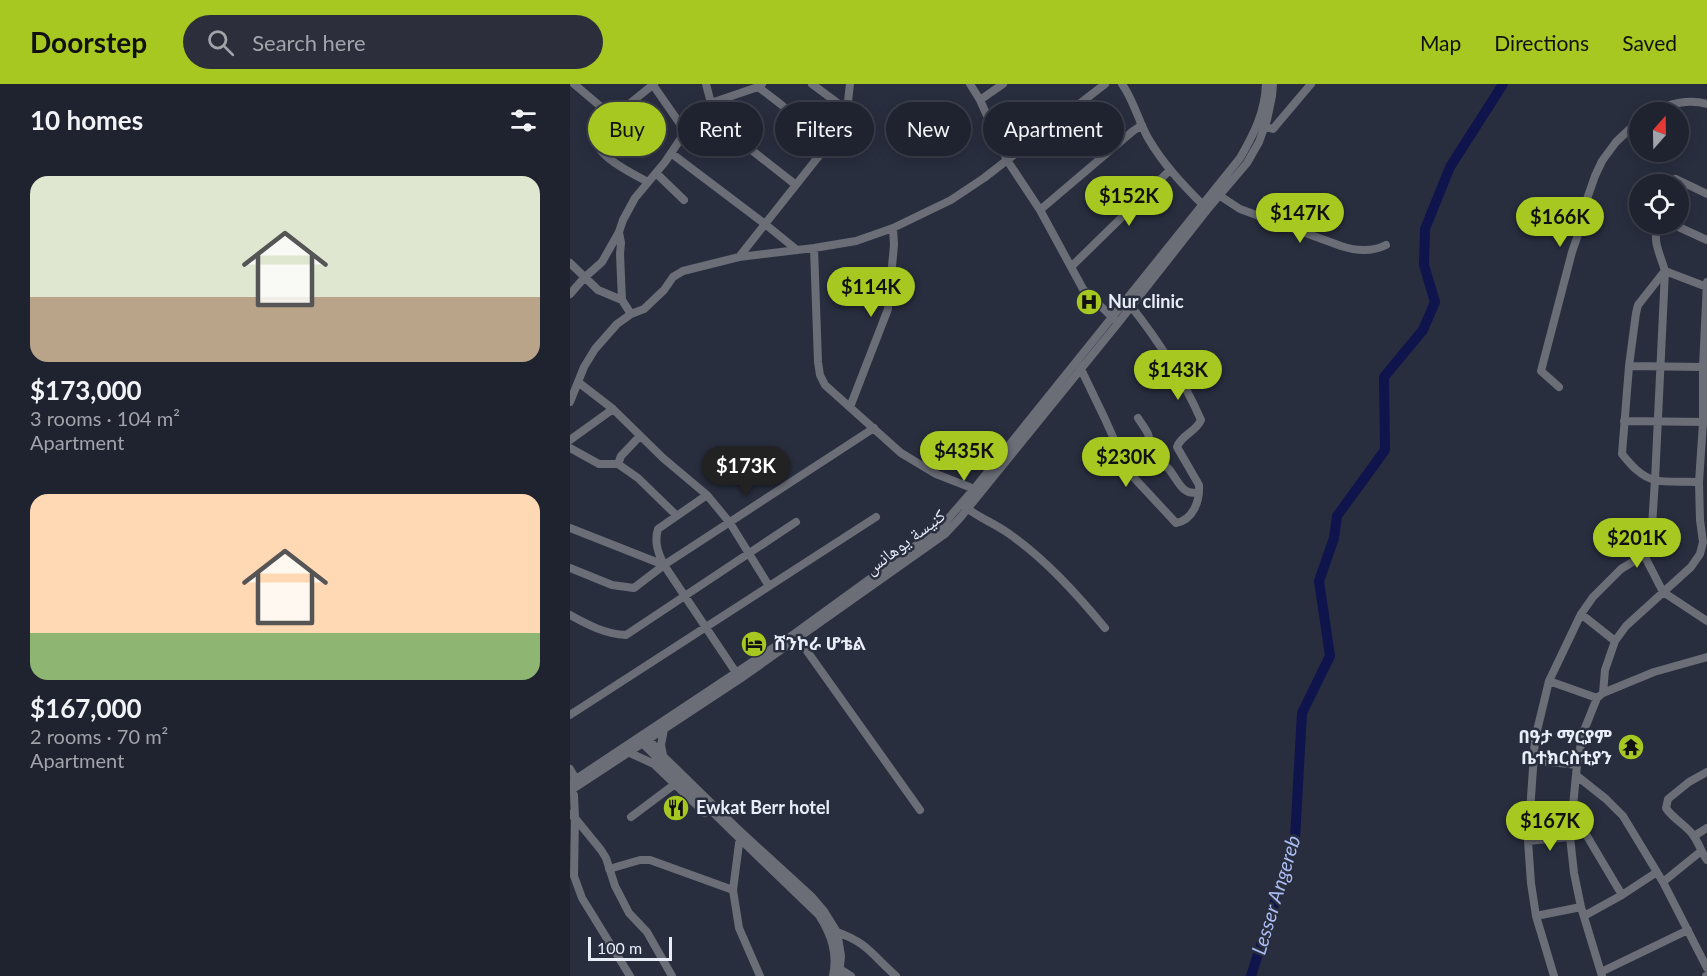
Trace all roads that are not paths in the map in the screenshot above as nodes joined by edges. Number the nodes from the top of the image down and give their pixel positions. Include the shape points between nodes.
1 (654, 84) edge
2 (706, 84) edge
3 (812, 84) edge
4 (850, 84) edge
5 (970, 84) edge
6 (1004, 84) edge
7 (1105, 84) edge
8 (1122, 84) edge
9 (1266, 84) edge
10 (1273, 84) edge
11 (1311, 84) edge
12 (577, 85) edge
13 (760, 86) edge
14 (980, 100) junction
15 (596, 102) edge
16 (632, 102) edge
17 (711, 102) joint
18 (779, 102) edge
19 (836, 102) edge
20 (848, 102) edge
21 (1689, 102) edge
22 (1707, 104) edge
23 (678, 120) edge
24 (1142, 125) junction
25 (1261, 126) junction
26 (1629, 130) edge
27 (678, 142) edge
28 (671, 153) junction
29 (606, 156) edge
30 (760, 156) edge
31 (818, 156) edge
32 (1007, 160) junction
33 (1170, 170) junction
34 (656, 173) junction
35 (648, 183) junction
36 (796, 184) junction
37 (1689, 185) edge
38 (1216, 193) junction
39 (1707, 194) edge
40 (684, 200) dead end
41 (1204, 207) junction
42 (1040, 210) junction
43 (765, 224) junction
44 (893, 228) junction
45 (619, 232) junction
46 (1689, 232) edge
47 (1656, 234) edge
48 (1707, 240) edge
49 (1386, 245) dead end
50 (814, 248) junction
51 (797, 250) junction
52 (739, 257) junction
53 (570, 263) edge
54 (1071, 267) junction
55 (1665, 271) junction
56 (584, 278) junction
57 (1707, 285) edge
58 (570, 294) edge
59 (622, 300) junction
60 (1128, 303) junction
61 (631, 314) junction
62 (1115, 320) junction
63 (1704, 361) edge
64 (1078, 365) junction
65 (1629, 366) junction
66 (1661, 366) junction
67 (578, 382) junction
68 (1559, 387) dead end
69 (570, 402) edge
70 (850, 407) junction
71 (613, 409) junction
72 (1138, 418) dead end
73 (1624, 421) junction
74 (1658, 422) junction
75 (1705, 422) edge
76 (874, 428) junction
77 (640, 436) junction
78 (570, 440) edge
79 (570, 448) edge
80 (618, 464) junction
81 (1707, 464) edge
82 (1700, 470) junction
83 (1655, 480) junction
84 (1699, 482) junction
85 (978, 490) junction
86 (1198, 492) junction
87 (707, 495) junction
88 (964, 507) junction
89 (676, 515) junction
90 (876, 517) dead end
91 (796, 522) dead end
92 (730, 523) junction
93 (570, 528) edge
94 (1705, 539) edge
95 (748, 554) junction
96 (1644, 555) junction
97 (1704, 556) edge
98 (664, 565) junction
99 (570, 568) edge
100 (770, 586) junction
101 (1663, 592) junction
102 (684, 596) junction
103 (1581, 614) junction
104 (570, 615) edge
105 (1707, 621) edge
106 (706, 627) junction
107 (1105, 628) dead end
108 (796, 636) junction
109 (1615, 641) junction
110 (1707, 657) edge
111 (738, 676) junction
112 (1549, 681) junction
113 (1600, 696) junction
114 (570, 715) edge
115 (664, 729) junction
116 (644, 739) junction
117 (630, 753) junction
118 (663, 756) junction
119 (1533, 760) junction
120 (1577, 765) junction
121 (570, 769) edge
122 (1707, 772) edge
123 (1577, 776) junction
124 (675, 784) junction
125 (573, 786) edge
126 (920, 810) dead end
127 (573, 816) edge
128 (631, 817) dead end
129 (1571, 820) junction
130 (1707, 828) edge
131 (1694, 836) junction
132 (1570, 837) junction
133 (740, 838) junction
134 (1528, 841) junction
135 (1700, 852) junction
136 (1707, 860) edge
137 (609, 869) junction
138 (1657, 872) junction
139 (1663, 882) junction
140 (733, 890) junction
141 (1622, 895) junction
142 (1581, 907) junction
143 (1536, 916) junction
144 (1584, 916) junction
145 (1688, 930) junction
146 (837, 932) junction
147 (1707, 968) edge
148 (840, 973) edge
149 (1602, 974) edge
150 (630, 976) edge
151 (672, 976) edge
152 (760, 976) edge
153 (833, 976) edge
154 (851, 976) edge
155 (896, 976) edge
156 (1554, 976) edge

1 - 16 street
1 - 23 street
2 - 17 street
3 - 19 street
4 - 20 street
5 - 14 street
6 - 14 street
7 - 32 street
8 - 24 street
9 - 25 street
10 - 25 street
11 - 25 street via 1273,129
12 - 15 street
13 - 17 street
13 - 18 street
14 - 32 street
21 - 22 street
24 - 33 street
24 - 42 street
25 - 38 street
26 - 68 street via 1602,161 1572,252 1541,371
27 - 28 street
28 - 34 street
28 - 43 street
29 - 35 street
30 - 36 street
31 - 36 street
32 - 42 street
32 - 44 street via 951,200
33 - 41 street
33 - 54 street
34 - 35 street
34 - 40 street
35 - 45 street via 635,198
36 - 43 street
37 - 39 street
38 - 41 street
38 - 49 street via 1240,209 1354,250
41 - 60 street
42 - 54 street
43 - 51 street
43 - 52 street
44 - 50 street via 856,241
44 - 70 street via 888,309
45 - 56 street via 602,262
45 - 59 street
46 - 48 street
47 - 55 street
50 - 51 street
50 - 70 street via 820,375 825,385
51 - 52 street
52 - 61 street via 683,271 645,309
53 - 56 street
54 - 62 street via 1083,290
55 - 57 street
55 - 65 street via 1638,305
55 - 66 street
56 - 58 street
56 - 59 street via 598,290
57 - 63 street
59 - 61 street
60 - 62 street
60 - 86 street via 1156,338 1201,420 1177,447 1199,484
61 - 67 street via 595,349
62 - 64 street
63 - 66 street
63 - 75 street
64 - 85 street
64 - 86 street via 1124,456 1124,467 1176,523 1190,516
65 - 66 street
65 - 73 street
66 - 74 street
67 - 69 street
67 - 71 street
70 - 76 street
71 - 77 street
71 - 78 street
72 - 86 street via 1156,460 1189,493
73 - 74 street
73 - 83 street via 1622,454 1630,465
74 - 75 street
74 - 83 street
75 - 82 street
76 - 85 street via 901,453 936,474
76 - 92 street
77 - 80 street
77 - 87 street
79 - 80 street via 599,464
80 - 89 street
81 - 82 street
82 - 84 street
83 - 84 street
83 - 96 street via 1652,526
84 - 94 street
85 - 88 street
87 - 89 street
87 - 92 street
88 - 107 street via 1036,555 1075,591
88 - 108 street
89 - 98 street via 658,529 655,538
90 - 100 street
91 - 95 street
92 - 95 street
92 - 98 street
93 - 98 street
94 - 97 street
95 - 100 street
95 - 102 street
96 - 101 street
96 - 103 street via 1622,569
97 - 101 street
98 - 99 street via 634,588 612,585
98 - 102 street
100 - 106 street
101 - 105 street
101 - 109 street
102 - 104 street via 626,635 602,631
102 - 106 street
103 - 109 street
103 - 112 street
106 - 111 street
106 - 114 street
108 - 111 street
108 - 126 street
109 - 113 street
110 - 113 street via 1654,672
111 - 115 street
111 - 116 street
112 - 113 street
112 - 119 street via 1534,739
113 - 120 street via 1583,733
115 - 116 street
115 - 118 street
116 - 117 street
116 - 118 street
116 - 125 street
116 - 133 street
117 - 124 street via 654,764
117 - 125 street
118 - 133 street
119 - 120 street
119 - 134 street
120 - 123 street
121 - 125 street
122 - 131 street via 1689,782 1667,803 1670,814
123 - 129 street
123 - 138 street via 1623,816
124 - 128 street
124 - 133 street
125 - 127 street
127 - 137 street via 601,850
127 - 150 street via 574,876 582,898
129 - 132 street
129 - 141 street via 1587,836
130 - 131 street
131 - 135 street
132 - 134 street
132 - 142 street
133 - 140 street
133 - 146 street via 812,897
133 - 153 street via 819,915 833,942
134 - 143 street
135 - 136 street
135 - 139 street
137 - 140 street via 650,860
137 - 151 street via 629,913 647,932
138 - 139 street
138 - 141 street
139 - 145 street
140 - 152 street via 739,928
141 - 144 street
142 - 143 street
142 - 144 street
143 - 156 street
144 - 149 street
145 - 147 street
145 - 149 street
146 - 148 street
146 - 155 street via 866,946
148 - 154 street

